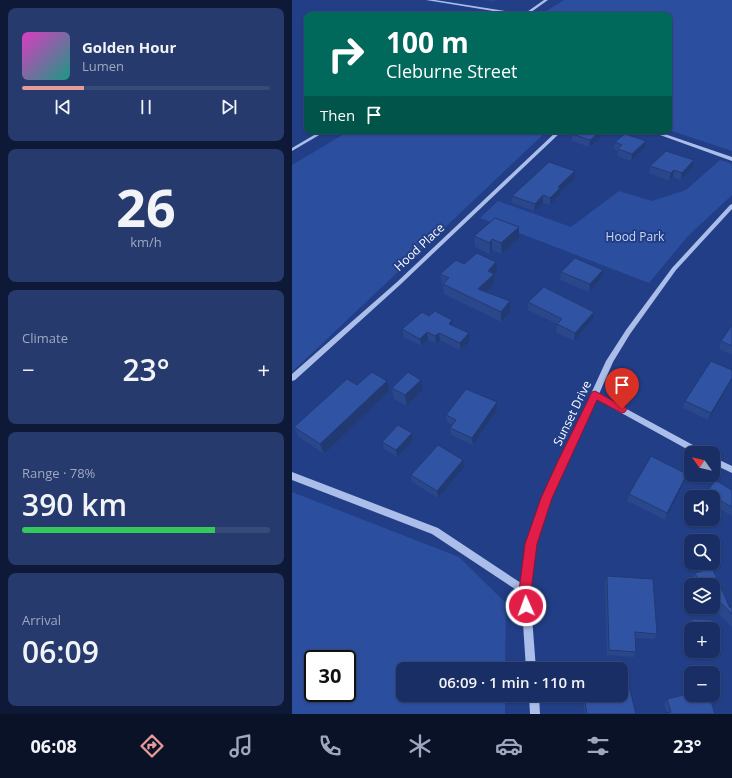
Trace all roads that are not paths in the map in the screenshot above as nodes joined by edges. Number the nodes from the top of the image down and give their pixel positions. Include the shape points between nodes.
1 (428, 0) edge
2 (546, 0) edge
3 (506, 12) edge
4 (529, 12) edge
5 (319, 134) edge
6 (557, 134) edge
7 (660, 134) edge
8 (292, 150) edge
9 (732, 158) edge
10 (732, 206) edge
11 (292, 378) edge
12 (595, 395) junction
13 (688, 446) edge
14 (720, 464) edge
15 (732, 470) edge
16 (292, 476) edge
17 (525, 591) junction
18 (531, 662) edge
19 (534, 702) edge
20 (535, 714) edge

1 - 3 street
2 - 4 street
5 - 8 street
6 - 11 street, Hood Place
7 - 9 street
10 - 12 street, Sunset Drive via 674,268 610,361
12 - 13 street
12 - 17 street, Sunset Drive via 547,498 531,544
14 - 15 street
16 - 17 street via 436,531
17 - 18 street, Sunset Drive
19 - 20 street

